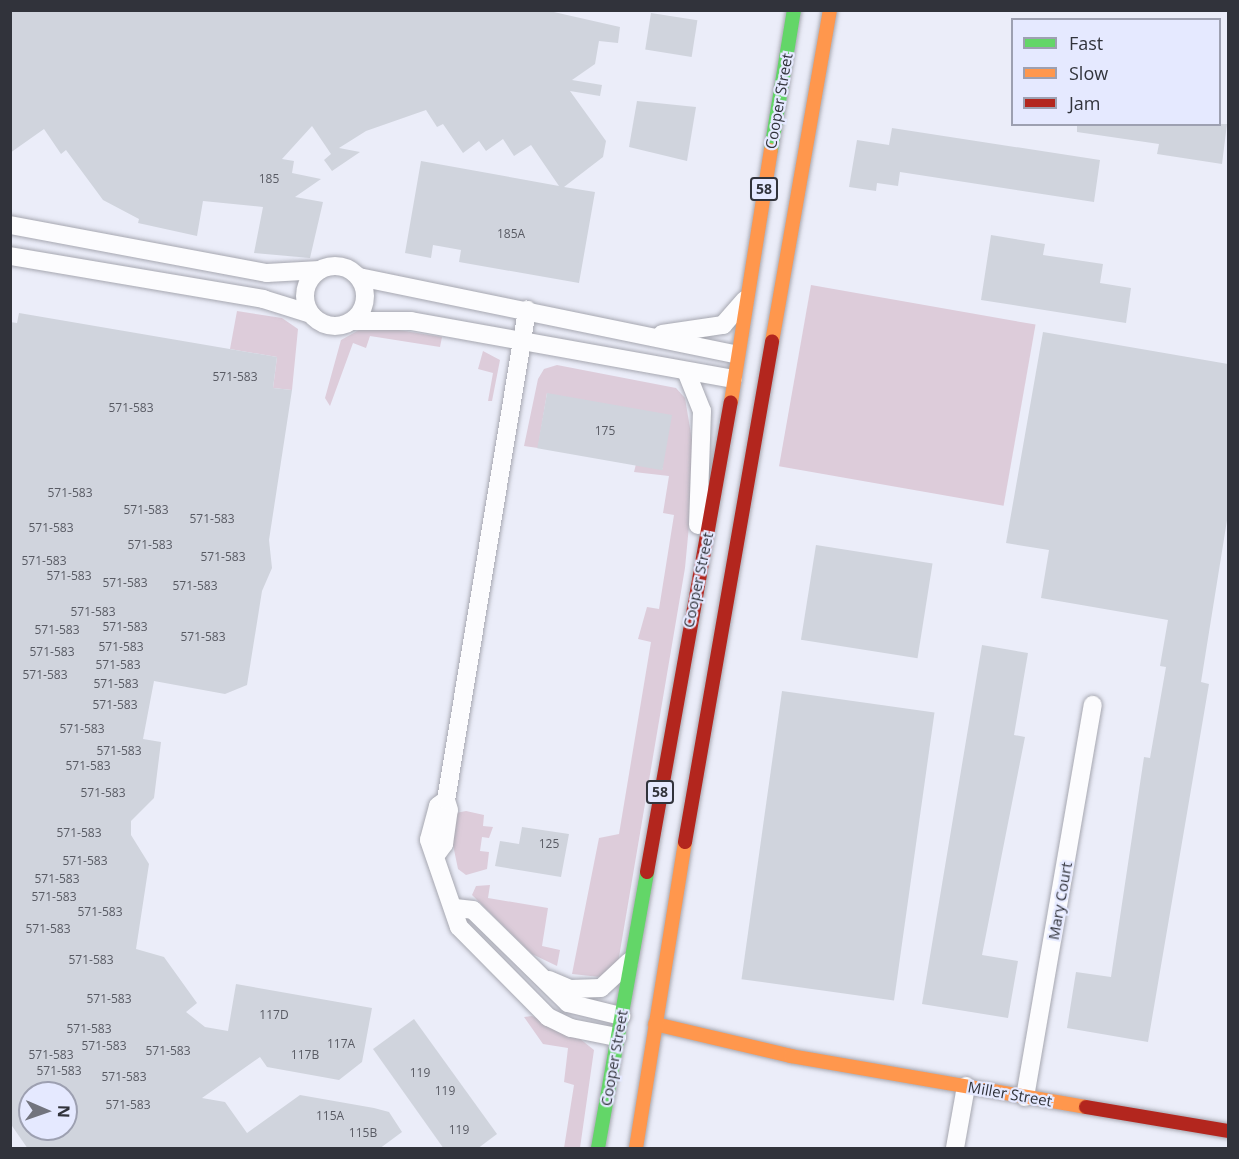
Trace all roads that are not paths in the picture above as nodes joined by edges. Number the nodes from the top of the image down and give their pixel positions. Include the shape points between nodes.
1 (794, 10) edge
2 (830, 10) edge
3 (10, 225) edge
4 (10, 256) edge
5 (320, 270) junction
6 (359, 277) junction
7 (745, 300) junction
8 (527, 310) junction
9 (311, 314) junction
10 (352, 321) junction
11 (645, 336) junction
12 (521, 343) junction
13 (735, 354) junction
14 (767, 359) junction
15 (686, 372) junction
16 (733, 379) junction
17 (766, 384) junction
18 (695, 584) junction
19 (1093, 705) dead end
20 (455, 908) junction
21 (631, 960) junction
22 (545, 979) junction
23 (638, 1020) junction
24 (634, 1040) junction
25 (791, 1056) junction
26 (966, 1086) junction
27 (1025, 1096) junction
28 (1228, 1131) edge
29 (598, 1149) edge
30 (636, 1149) edge
31 (955, 1149) edge

1 - 7 main road, Cooper Street / 58
2 - 14 main road, Cooper Street / 58
3 - 5 street via 267,273
4 - 9 street via 263,299
5 - 6 street via 340,266
5 - 9 street via 307,285
6 - 8 street
6 - 10 street via 365,301
7 - 11 street via 732,318 715,328
7 - 13 main road, Cooper Street / 58
8 - 11 street
8 - 12 street
9 - 10 street via 329,326
10 - 12 street via 411,321
11 - 13 street
12 - 15 street
12 - 20 street via 482,603 446,800 449,810 444,844 436,855 440,878
13 - 14 main road
13 - 16 main road, Cooper Street / 58
14 - 17 main road, Cooper Street / 58
15 - 16 street
15 - 18 street via 699,398 702,429
16 - 17 main road
16 - 18 main road, Cooper Street / 58
17 - 23 main road, Cooper Street / 58
18 - 21 main road, Cooper Street / 58
19 - 27 street, Mary Court
20 - 22 street via 473,910
20 - 24 street via 459,927 548,1017 571,1028
21 - 22 street via 601,988 570,989
21 - 23 main road, Cooper Street / 58
22 - 23 street via 568,1003
23 - 24 main road, Cooper Street / 58
23 - 24 main road, Cooper Street / 58
23 - 25 main road, Miller Street
24 - 25 main road, Miller Street
24 - 29 main road, Cooper Street / 58
24 - 30 main road, Cooper Street / 58
25 - 26 main road, Miller Street
26 - 27 main road, Miller Street
26 - 31 street
27 - 28 main road, Miller Street

